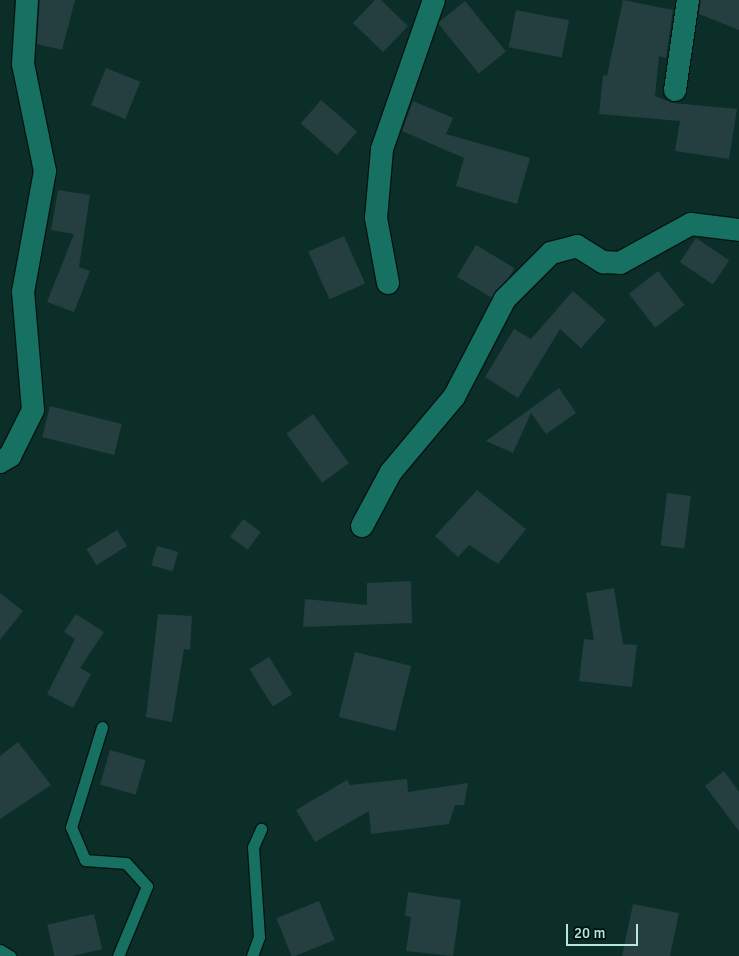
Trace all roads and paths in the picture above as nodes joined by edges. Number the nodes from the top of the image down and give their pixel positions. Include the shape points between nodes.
1 (27, 0) edge
2 (434, 0) edge
3 (688, 0) edge
4 (675, 90) dead end
5 (739, 230) edge
6 (388, 283) dead end
7 (0, 462) edge
8 (362, 526) dead end
9 (102, 727) dead end
10 (261, 829) dead end
11 (0, 950) edge
12 (10, 956) edge
13 (118, 956) edge
14 (252, 956) edge

1 - 7 street via 23,64 45,171 22,292 33,410 10,456
2 - 6 street via 382,149 376,218
3 - 4 street
5 - 8 street via 691,224 620,263 603,262 577,246 551,253 505,299 454,397 391,472
9 - 13 lane via 71,827 85,860 126,863 147,886
10 - 14 lane via 253,846 259,937
11 - 12 lane

